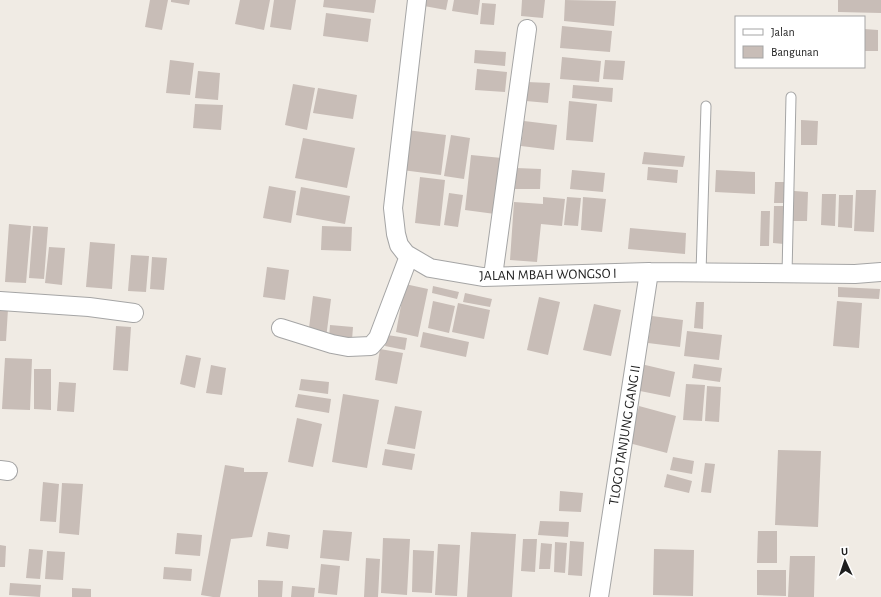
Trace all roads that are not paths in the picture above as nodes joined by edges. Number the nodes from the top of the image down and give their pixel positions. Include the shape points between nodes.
1 (417, 0) edge
2 (527, 29) dead end
3 (791, 97) dead end
4 (706, 106) dead end
5 (409, 256) junction
6 (649, 272) junction
7 (881, 272) edge
8 (701, 273) junction
9 (787, 274) junction
10 (493, 276) junction
11 (0, 301) edge
12 (134, 313) dead end
13 (281, 328) dead end
14 (599, 597) edge

1 - 5 street, JALAN MBAH WONGSO I via 393,208 399,245
2 - 10 street
3 - 9 lane
4 - 8 lane
5 - 10 street, JALAN MBAH WONGSO I via 430,268 483,277
5 - 13 street via 378,338 371,346 348,347 332,344
6 - 8 street, JALAN MBAH WONGSO I
6 - 10 street, JALAN MBAH WONGSO I
6 - 14 street, TLOGO TANJUNG GANG II
7 - 9 street, JALAN MBAH WONGSO I
8 - 9 street, JALAN MBAH WONGSO I
11 - 12 street

